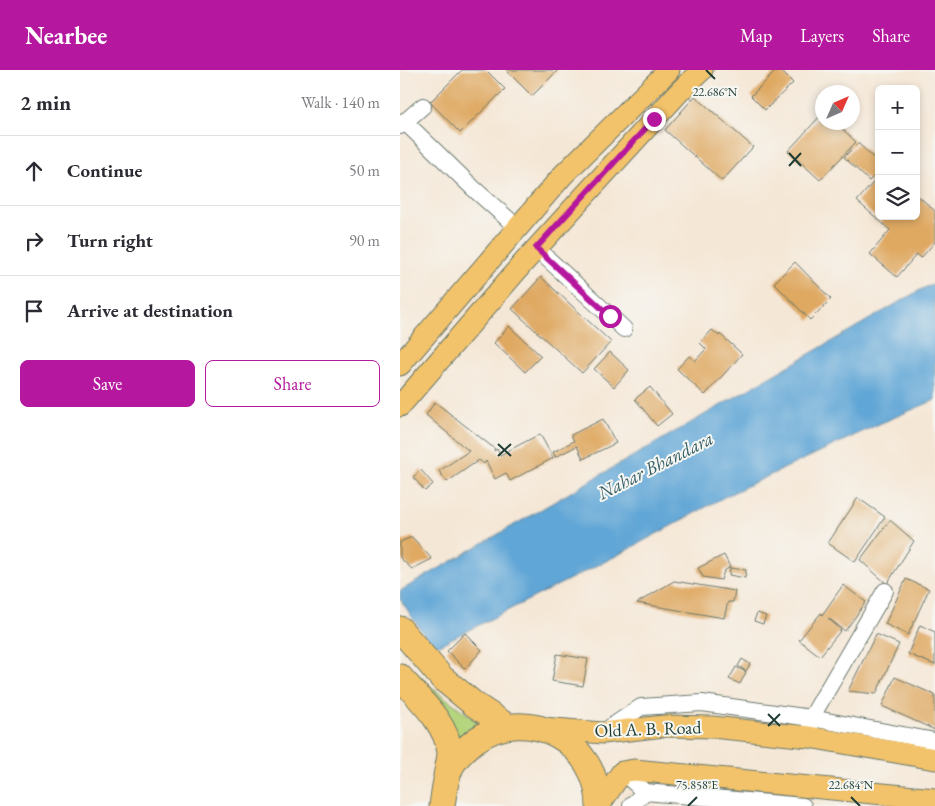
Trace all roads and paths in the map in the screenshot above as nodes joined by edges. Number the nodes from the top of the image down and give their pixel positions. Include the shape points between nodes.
1 (669, 70) edge
2 (702, 70) edge
3 (423, 106) dead end
4 (402, 124) edge
5 (518, 228) junction
6 (536, 248) junction
7 (624, 330) dead end
8 (400, 365) edge
9 (400, 406) edge
10 (885, 591) dead end
11 (400, 629) edge
12 (400, 678) edge
13 (507, 726) junction
14 (538, 727) junction
15 (810, 728) junction
16 (935, 741) edge
17 (935, 759) edge
18 (622, 772) junction
19 (646, 792) junction
20 (443, 796) edge
21 (935, 799) edge
22 (600, 805) edge
23 (631, 806) edge
24 (803, 806) edge

1 - 5 main road via 563,175
2 - 6 main road
3 - 4 street
4 - 5 street
5 - 8 main road
6 - 7 street
6 - 9 main road
10 - 15 street
11 - 13 highway via 442,678
12 - 20 highway via 431,712 446,736 450,754
13 - 14 highway
13 - 20 highway via 485,734 467,747 452,764
14 - 15 main road, Old A. B. Road via 603,733 664,726
14 - 22 highway via 562,738 582,755 595,778
15 - 16 street
15 - 17 main road, Old A. B. Road
18 - 19 street
18 - 21 main road via 634,770
18 - 22 main road
19 - 23 street
19 - 24 street

